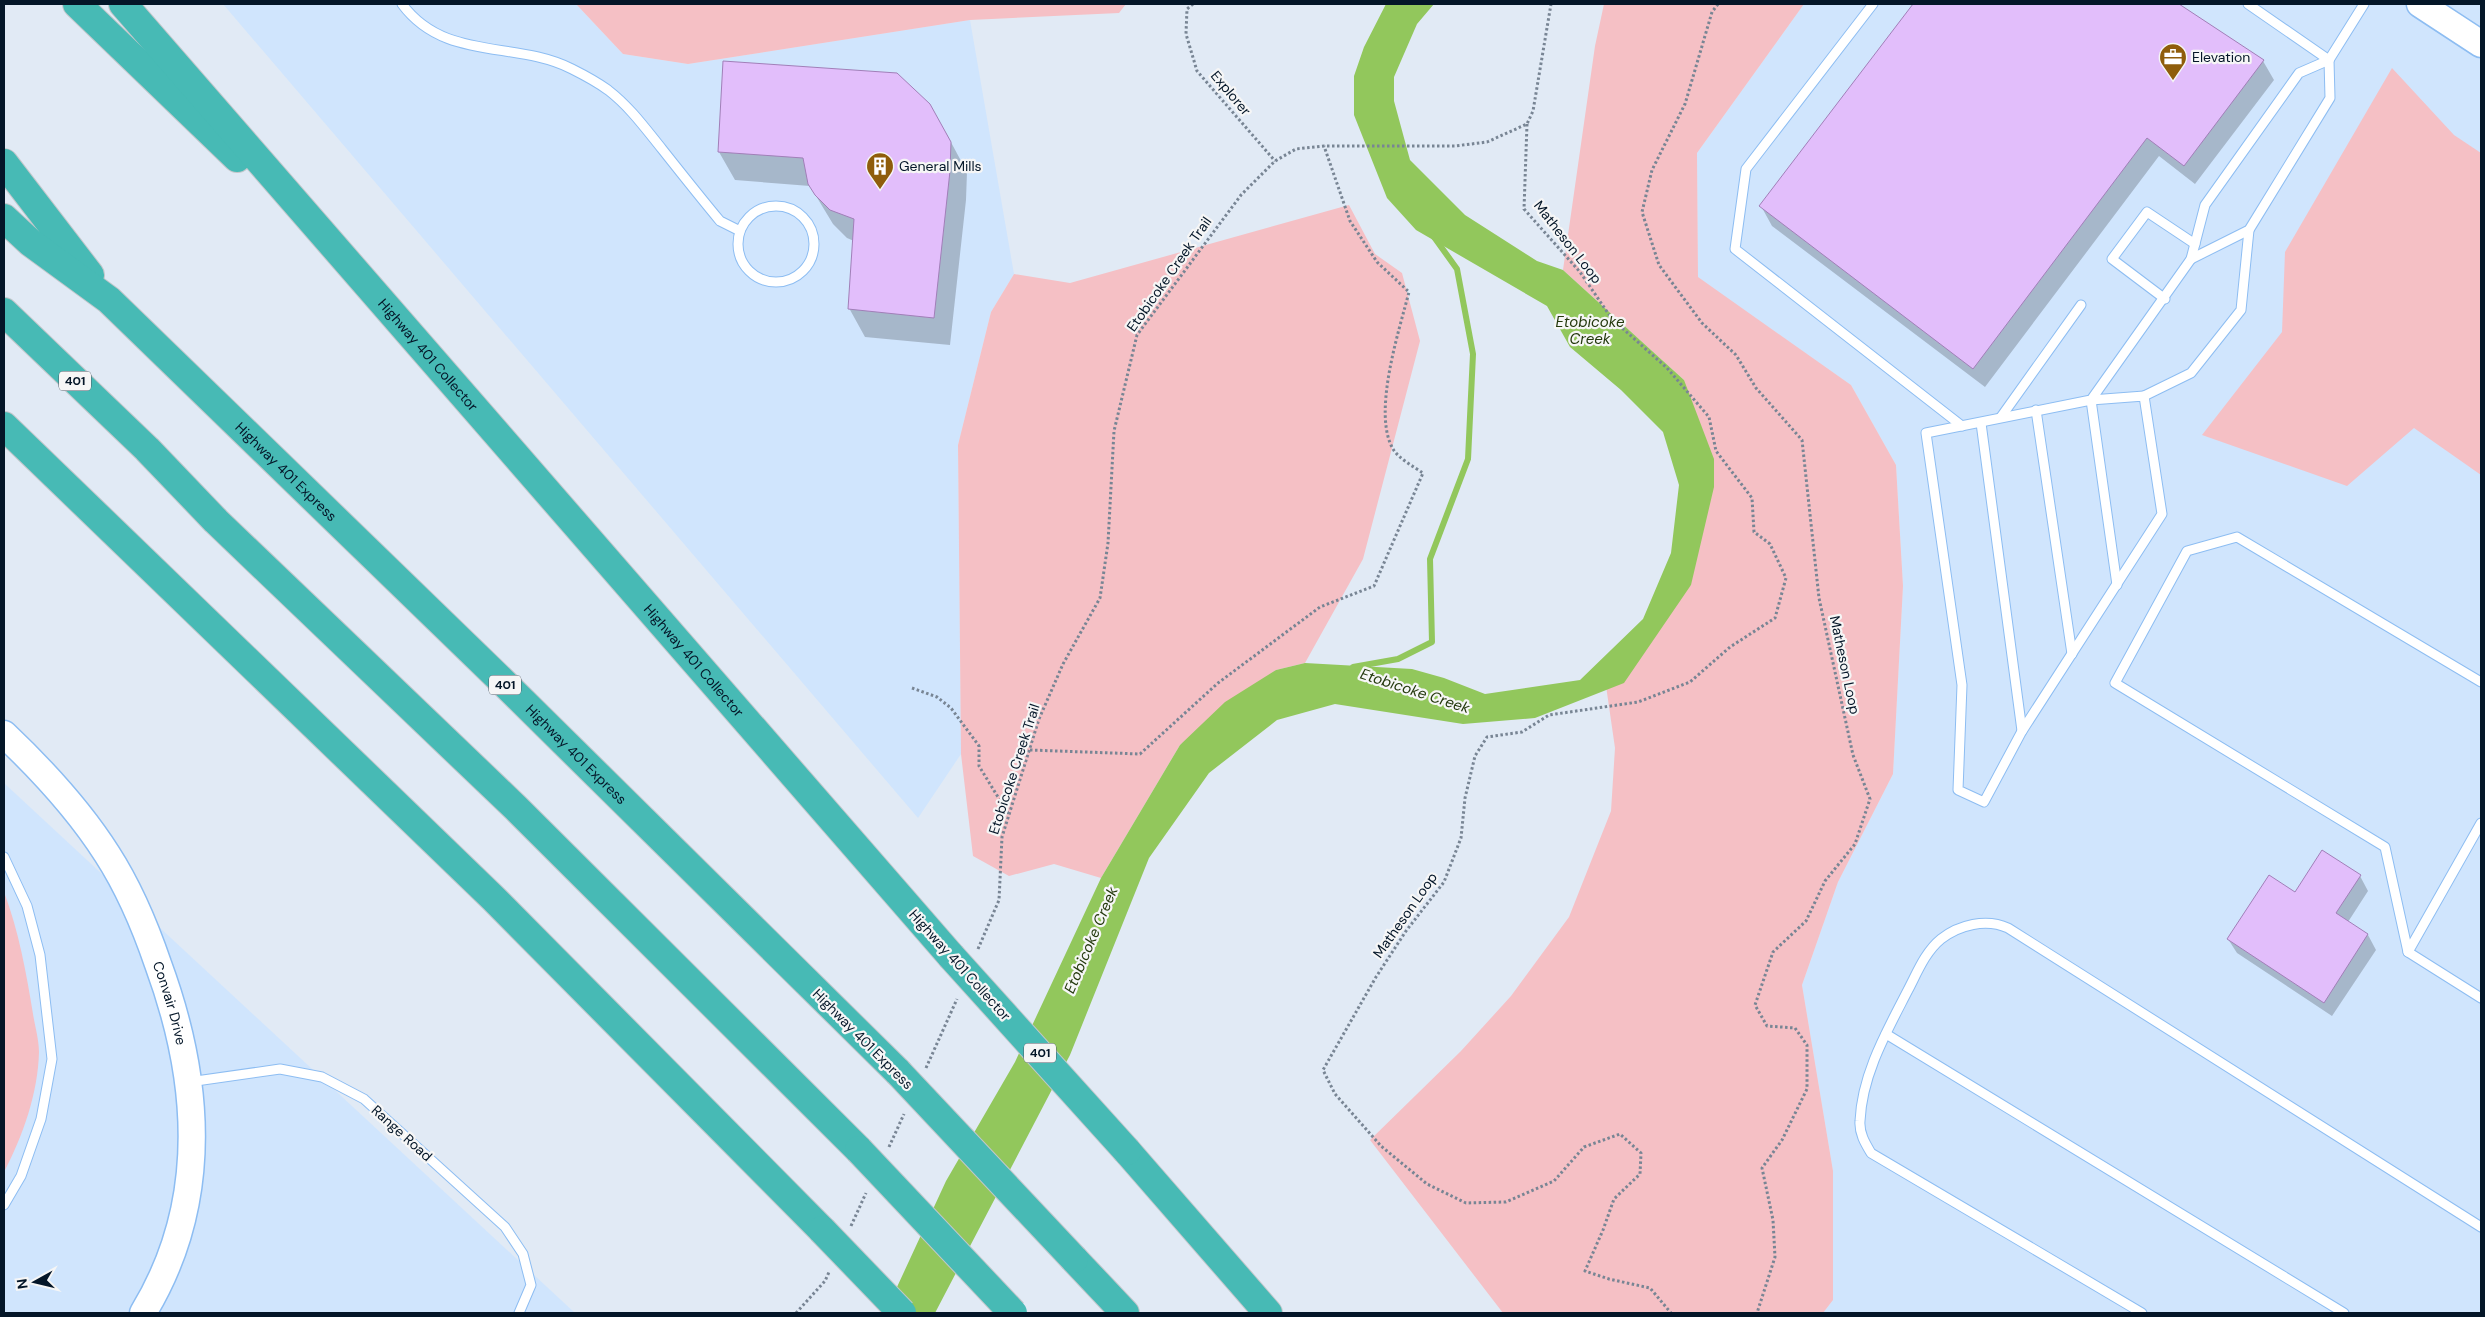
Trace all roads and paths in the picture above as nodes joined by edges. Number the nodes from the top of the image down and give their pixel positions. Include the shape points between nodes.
1 (77, 4) edge
2 (124, 4) edge
3 (402, 4) edge
4 (1193, 4) edge
5 (1551, 4) edge
6 (1718, 4) edge
7 (1873, 4) edge
8 (2248, 4) edge
9 (2364, 4) edge
10 (2420, 4) edge
11 (2481, 44) edge
12 (2329, 60) junction
13 (1527, 124) junction
14 (1324, 146) junction
15 (1275, 161) junction
16 (4, 163) edge
17 (4, 218) edge
18 (740, 230) junction
19 (2249, 230) junction
20 (2196, 244) junction
21 (2191, 259) junction
22 (347, 263) junction
23 (2165, 299) junction
24 (109, 300) junction
25 (2081, 305) dead end
26 (4, 312) edge
27 (2144, 396) junction
28 (2091, 400) junction
29 (2036, 410) junction
30 (2000, 417) junction
31 (1981, 423) junction
32 (4, 426) edge
33 (1962, 426) junction
34 (2116, 585) junction
35 (2072, 654) junction
36 (2481, 682) edge
37 (912, 688) dead end
38 (2022, 731) junction
39 (4, 734) edge
40 (1030, 750) junction
41 (1009, 815) junction
42 (2481, 823) edge
43 (4, 857) edge
44 (998, 900) dead end
45 (2408, 952) junction
46 (2481, 998) edge
47 (1886, 1034) junction
48 (188, 1082) junction
49 (4, 1205) edge
50 (2481, 1227) edge
51 (142, 1313) edge
52 (519, 1313) edge
53 (902, 1313) edge
54 (1013, 1313) edge
55 (1126, 1313) edge
56 (1268, 1313) edge
57 (1671, 1313) edge
58 (1756, 1313) edge
59 (2142, 1313) edge
60 (2344, 1313) edge

1 - 22 highway
2 - 22 highway, Highway 401 Collector
3 - 18 lane via 410,14 446,39 490,51 530,54 570,68 607,90 632,112 720,221
4 - 15 path, Explorer via 1187,9 1186,34 1197,71
5 - 13 path via 1533,111
6 - 58 path, Matheson Loop via 1712,12 1685,104 1652,170 1642,212 1659,265 1702,323 1736,355 1756,388 1802,440 1820,598 1853,755 1870,799 1855,844 1825,881 1806,921 1773,952 1755,1005 1767,1026 1795,1028 1807,1044 1807,1089 1782,1140 1762,1168 1774,1220 1775,1257
7 - 33 lane via 1746,170 1735,248
8 - 12 lane
9 - 12 lane
10 - 11 street
12 - 19 lane via 2330,98
12 - 20 lane via 2299,73 2205,205
13 - 14 path, Etobicoke Creek Trail via 1487,142 1455,146
13 - 57 path, Matheson Loop via 1524,208 1580,272 1612,319 1668,368 1709,417 1716,451 1752,498 1754,532 1770,544 1786,578 1775,618 1730,647 1690,682 1638,702 1549,715 1522,732 1488,737 1475,756 1461,838 1444,882 1376,977 1324,1070 1335,1094 1381,1146 1427,1184 1466,1203 1506,1202 1554,1182 1584,1147 1620,1134 1641,1154 1640,1174 1614,1200 1585,1271 1650,1288
14 - 15 path, Etobicoke Creek Trail via 1296,149
14 - 40 path via 1350,221 1377,262 1409,292 1389,370 1385,420 1393,450 1423,473 1374,586 1320,606 1218,683 1140,754
15 - 40 path, Etobicoke Creek Trail via 1241,195 1137,335 1114,431 1108,543 1100,598 1064,664 1039,719
16 - 24 highway
17 - 24 highway, Highway 401 Express / 401
18 - 18 lane via 740,255 754,275 778,282 795,276 808,263 813,239 810,227 792,210 780,206 756,211
19 - 21 lane
19 - 27 lane via 2241,310 2192,372
20 - 21 lane
20 - 23 lane via 2147,212 2112,259
21 - 23 lane
22 - 56 highway, Highway 401 Collector / 401, bridge via 951,956
23 - 28 lane
24 - 55 highway, Highway 401 Express / 401, bridge via 898,1072
25 - 30 lane
26 - 54 highway, 401, bridge via 147,449 216,522 516,808 858,1150
27 - 28 lane
27 - 34 lane via 2162,514
28 - 29 lane
28 - 34 lane
29 - 30 lane
29 - 35 lane
30 - 31 lane
31 - 33 lane
31 - 38 lane
32 - 53 highway, bridge via 493,898
33 - 38 lane via 1926,434 1962,685 1958,790 1984,802
34 - 35 lane
35 - 38 lane
36 - 45 lane via 2237,537 2187,551 2115,682 2385,846
37 - 41 path via 937,696 951,708 979,746 979,766
39 - 48 street, Convair Drive via 74,808 120,874 147,932 172,1000 182,1037
40 - 41 path, Etobicoke Creek Trail
41 - 44 path, Etobicoke Creek Trail via 1002,837
42 - 45 lane
43 - 49 lane via 27,906 40,955 52,1059 42,1119 21,1176
45 - 46 lane
47 - 50 lane via 1925,957 1939,940 1953,930 1997,923
47 - 59 lane via 1864,1091 1860,1123 1863,1139 1871,1153
47 - 60 lane
48 - 51 street, Convair Drive via 192,1155 182,1225 169,1263
48 - 52 lane, Range Road via 280,1070 322,1077 364,1099 505,1227 523,1254 531,1285

